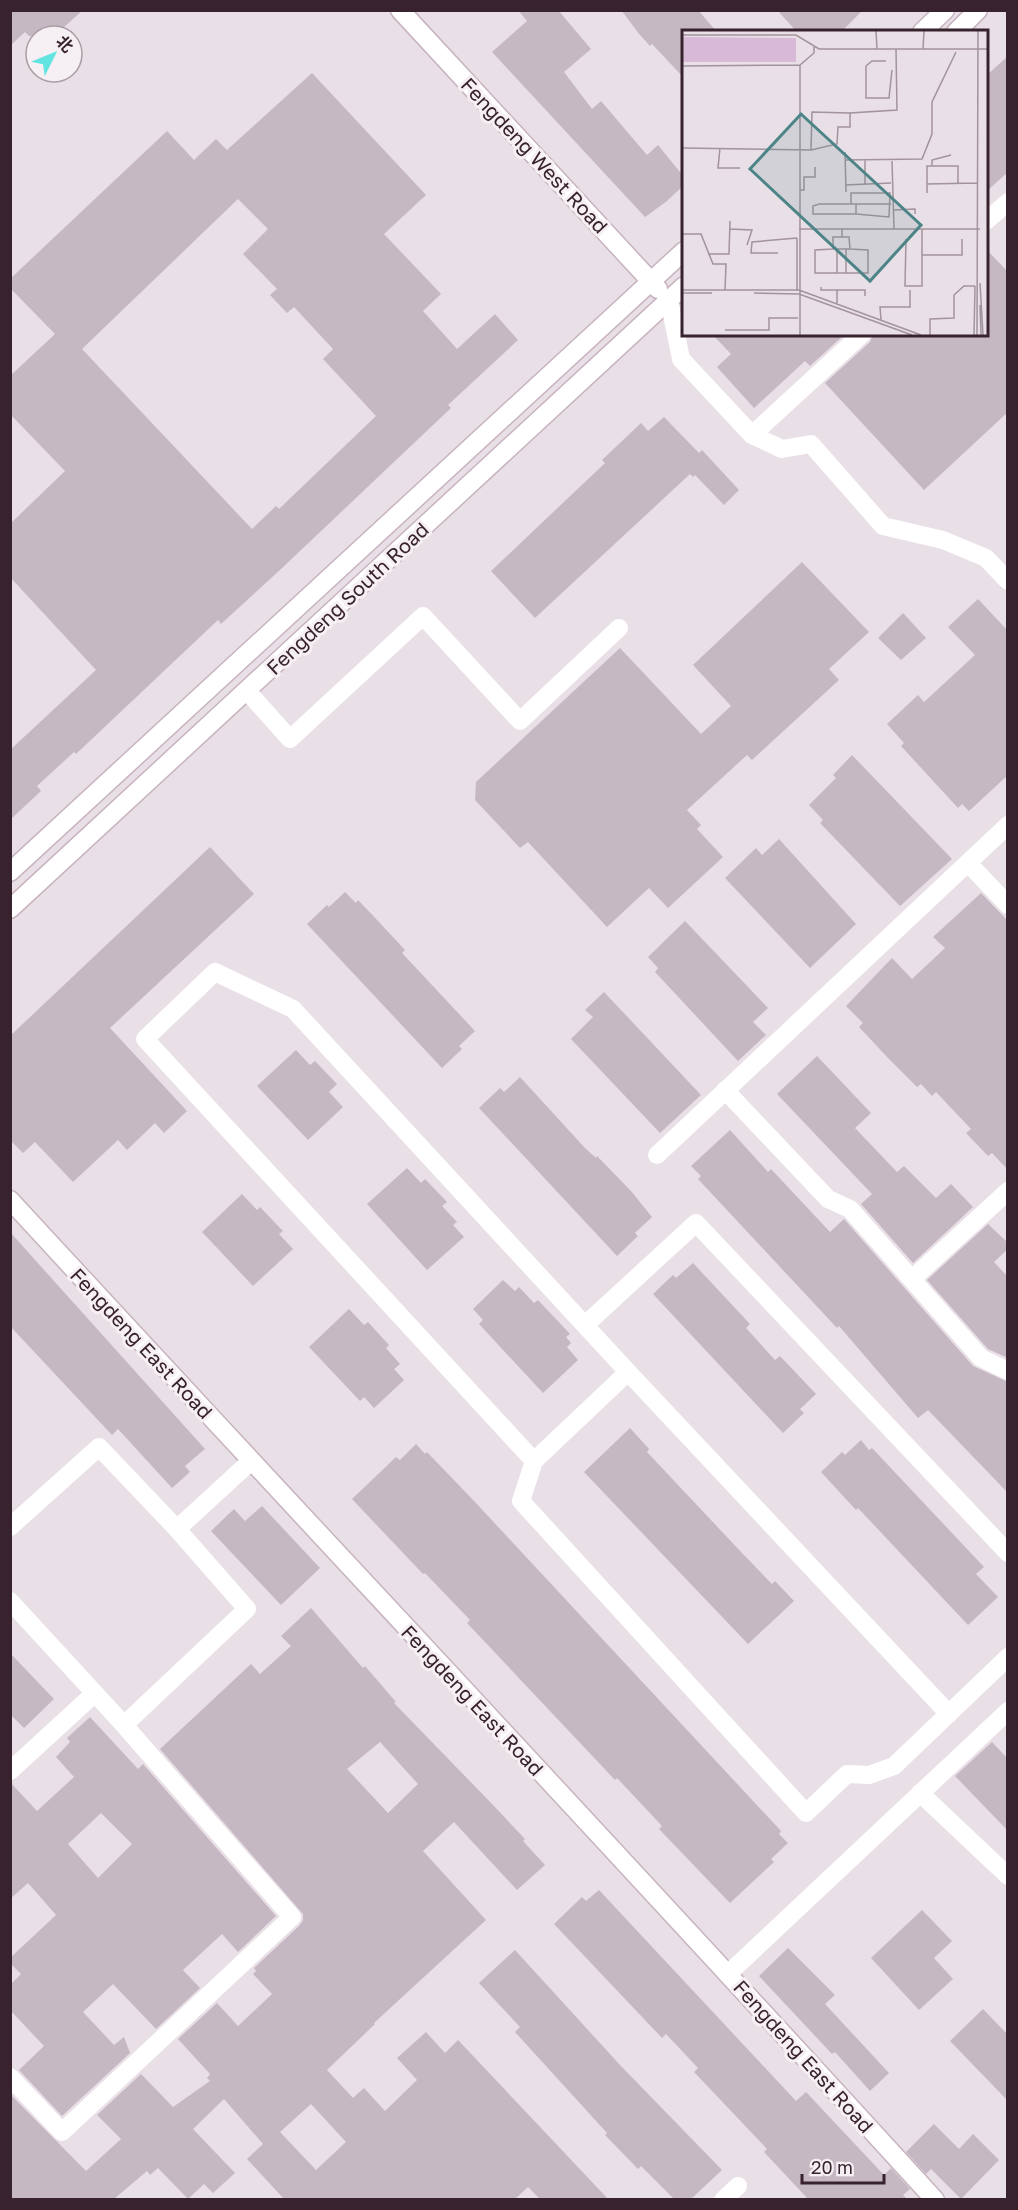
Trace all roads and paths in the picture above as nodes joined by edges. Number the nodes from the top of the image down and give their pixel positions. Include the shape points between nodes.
1 (400, 10) edge
2 (945, 10) edge
3 (978, 10) edge
4 (924, 30) edge
5 (958, 30) edge
6 (1008, 202) edge
7 (988, 220) edge
8 (682, 253) edge
9 (651, 281) junction
10 (682, 288) edge
11 (669, 300) junction
12 (860, 336) edge
13 (752, 435) junction
14 (1008, 581) edge
15 (619, 628) dead end
16 (247, 691) junction
17 (1008, 825) edge
18 (968, 862) junction
19 (10, 872) edge
20 (1008, 905) edge
21 (10, 909) edge
22 (725, 1090) junction
23 (657, 1155) dead end
24 (1008, 1191) edge
25 (10, 1200) edge
26 (912, 1279) junction
27 (585, 1325) junction
28 (1008, 1371) edge
29 (628, 1372) junction
30 (250, 1461) junction
31 (534, 1461) junction
32 (10, 1527) edge
33 (177, 1529) junction
34 (1008, 1553) edge
35 (10, 1601) edge
36 (1008, 1658) edge
37 (95, 1693) junction
38 (1008, 1711) edge
39 (949, 1714) junction
40 (124, 1725) junction
41 (10, 1771) edge
42 (920, 1793) junction
43 (1008, 1876) edge
44 (729, 1973) junction
45 (10, 2077) edge
46 (738, 2186) dead end
47 (723, 2199) edge
48 (935, 2199) edge

1 - 9 street, Fengdeng West Road
2 - 4 street
3 - 5 street
6 - 7 street
8 - 9 street, Fengdeng South Road
9 - 11 street, Fengdeng West Road
9 - 19 street, Fengdeng South Road
10 - 11 street, Fengdeng South Road
11 - 13 street via 681,359
11 - 16 street, Fengdeng South Road
12 - 13 street
13 - 14 street via 782,449 811,444 883,526 943,540 986,558
15 - 16 street via 520,721 423,616 290,739
16 - 21 street, Fengdeng South Road
17 - 18 street
18 - 20 street
18 - 22 street
22 - 23 street
22 - 26 street via 828,1199 850,1209
24 - 26 street
25 - 30 street, Fengdeng East Road
26 - 28 street via 981,1358
27 - 29 street
27 - 31 street via 292,1009 215,972 145,1039
27 - 34 street via 696,1223
29 - 31 street
29 - 39 street
30 - 33 street
30 - 44 street, Fengdeng East Road
31 - 39 street via 521,1502 806,1813 847,1774 869,1775 894,1766
32 - 33 street via 99,1447
33 - 40 street via 247,1609
35 - 37 street
36 - 39 street
37 - 40 street
37 - 41 street
38 - 42 street
40 - 45 street via 292,1917 62,2132
42 - 43 street
42 - 44 street
44 - 48 street, Fengdeng East Road
46 - 47 street

